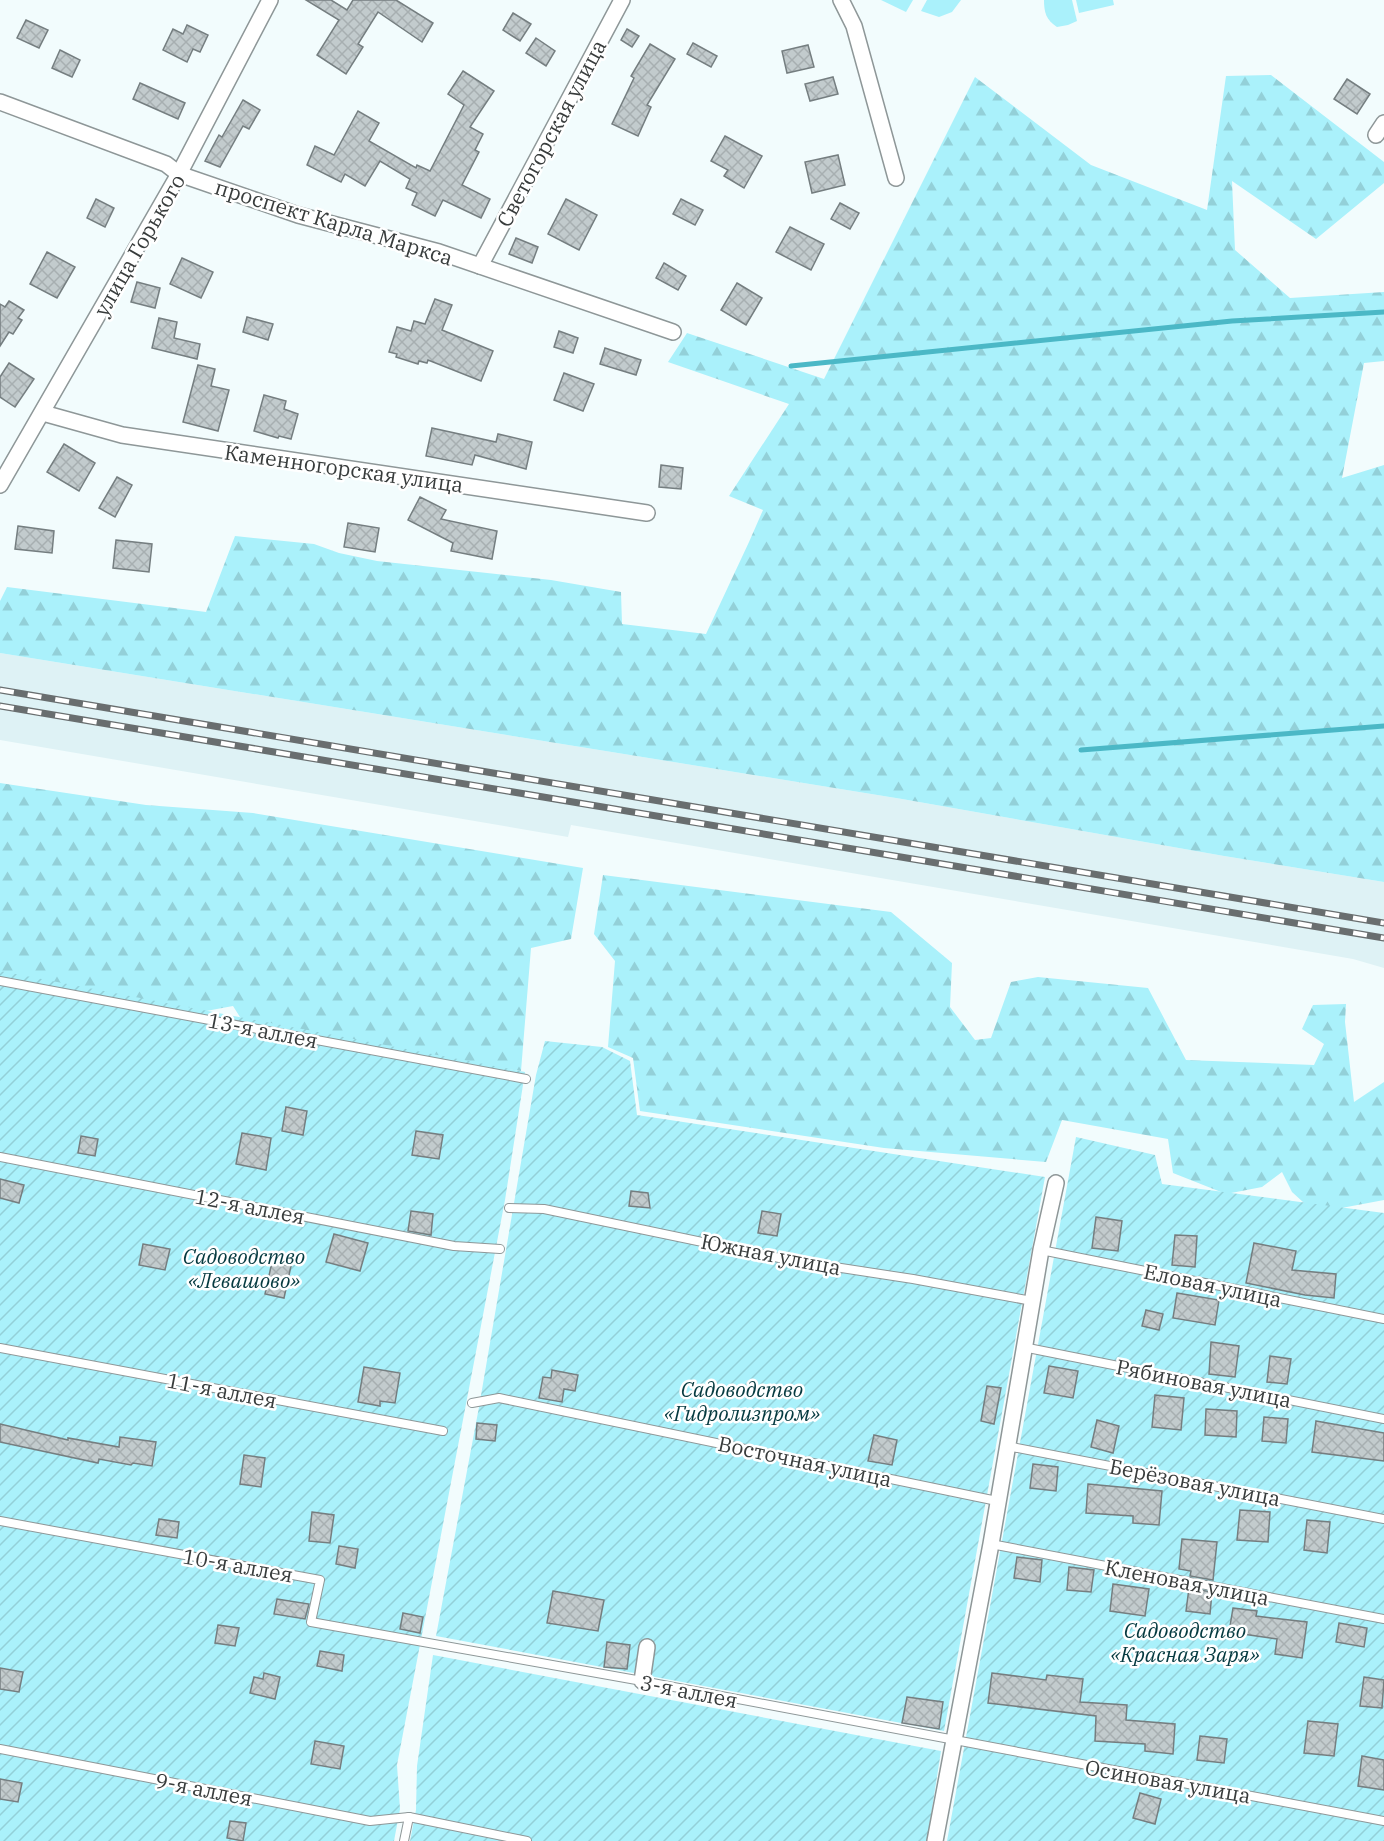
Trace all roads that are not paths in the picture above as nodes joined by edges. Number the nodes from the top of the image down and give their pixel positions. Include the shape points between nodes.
1 (270, 0) edge
2 (622, 0) edge
3 (841, 0) edge
4 (0, 102) edge
5 (179, 174) junction
6 (896, 178) dead end
7 (480, 266) junction
8 (673, 332) dead end
9 (43, 413) junction
10 (0, 485) edge
11 (647, 513) dead end
12 (0, 981) edge
13 (526, 1079) dead end
14 (0, 1157) edge
15 (1056, 1183) dead end
16 (509, 1208) dead end
17 (500, 1249) dead end
18 (1041, 1250) junction
19 (1032, 1301) junction
20 (1384, 1319) edge
21 (1023, 1347) junction
22 (0, 1348) edge
23 (472, 1403) dead end
24 (1384, 1419) edge
25 (443, 1431) dead end
26 (1007, 1446) junction
27 (997, 1501) junction
28 (1384, 1519) edge
29 (0, 1521) edge
30 (991, 1544) junction
31 (1384, 1619) edge
32 (425, 1642) joint
33 (647, 1647) dead end
34 (642, 1682) junction
35 (952, 1741) junction
36 (0, 1749) edge
37 (409, 1817) junction
38 (1384, 1821) edge
39 (404, 1841) edge
40 (528, 1841) edge
41 (935, 1841) edge

1 - 5 street, улица Горького
2 - 7 street, Светогорская улица
3 - 6 street via 854,26
4 - 5 street, проспект Карла Маркса via 166,164
5 - 7 street, проспект Карла Маркса via 298,214
5 - 9 street, улица Горького
7 - 8 street, проспект Карла Маркса
9 - 10 street, улица Горького
9 - 11 street, Каменногорская улица via 122,435
12 - 13 lane, 13-я аллея
14 - 17 lane, 12-я аллея via 454,1246
15 - 18 street
16 - 19 lane, Южная улица via 544,1209 789,1260
18 - 19 street
18 - 20 lane, Еловая улица
19 - 21 street
21 - 24 lane, Рябиновая улица
21 - 26 street
22 - 25 lane, 11-я аллея
23 - 27 lane, Восточная улица via 499,1398
26 - 27 street
26 - 28 lane, Берёзовая улица
27 - 30 street
29 - 32 lane, 10-я аллея via 320,1580 311,1622
30 - 31 lane, Кленовая улица
30 - 35 street
32 - 34 lane, 3-я аллея
33 - 34 street
34 - 35 lane, 3-я аллея
35 - 38 lane, Осиновая улица
35 - 41 street
36 - 37 lane, 9-я аллея via 370,1821
37 - 39 lane
37 - 40 lane, 9-я аллея

